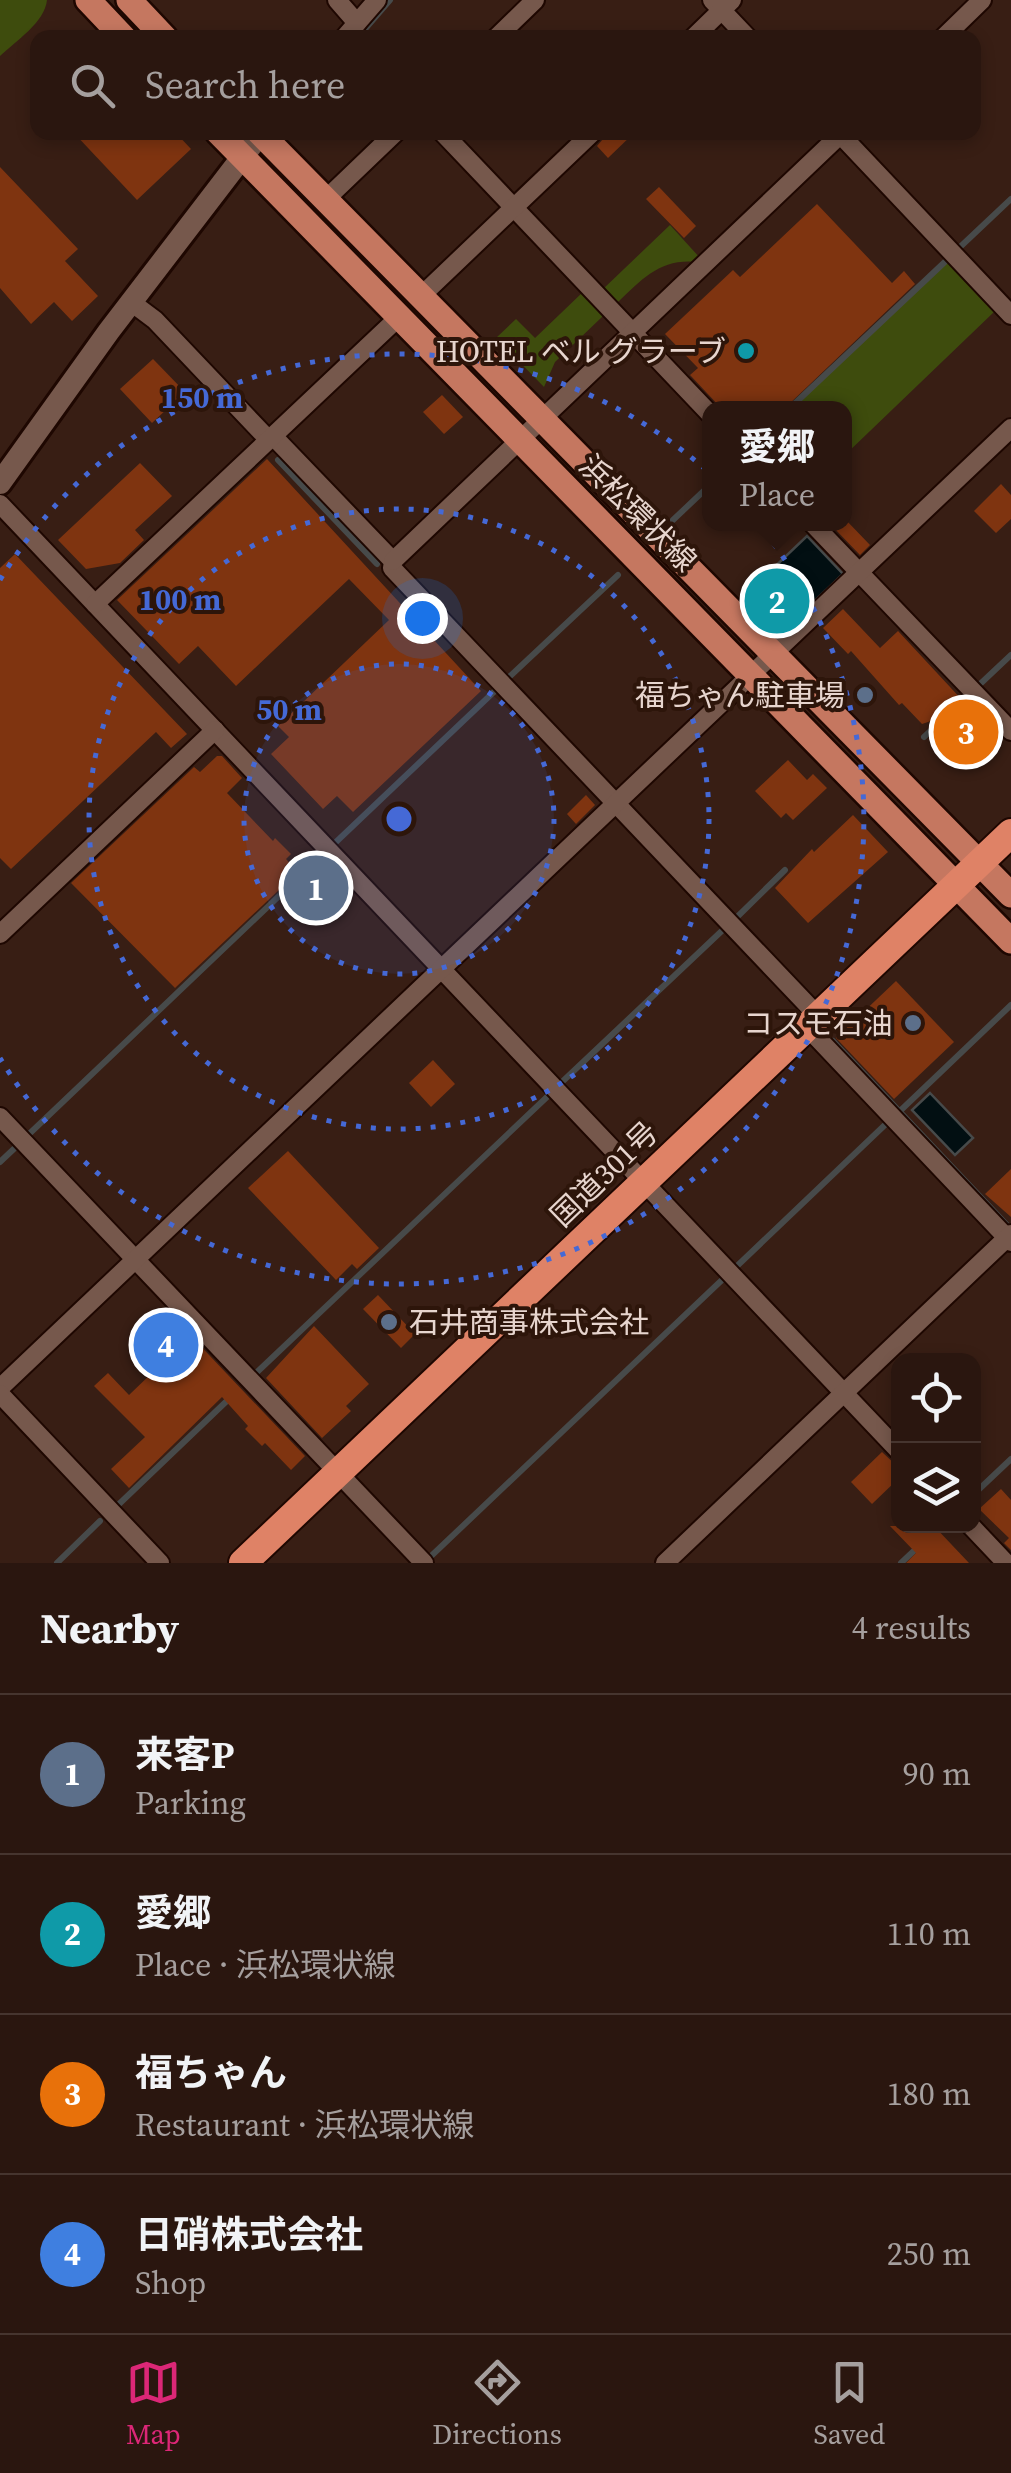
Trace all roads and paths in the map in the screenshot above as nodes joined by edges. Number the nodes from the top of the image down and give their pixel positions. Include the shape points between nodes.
1 (88, 0) edge
2 (128, 0) edge
3 (337, 0) edge
4 (378, 0) edge
5 (535, 0) edge
6 (982, 0) edge
7 (722, 3) edge
8 (116, 30) edge
9 (158, 30) edge
10 (349, 30) edge
11 (353, 30) edge
12 (504, 30) edge
13 (700, 30) edge
14 (742, 30) edge
15 (951, 30) edge
16 (225, 140) edge
17 (254, 140) edge
18 (267, 140) edge
19 (388, 140) edge
20 (450, 140) edge
21 (585, 140) edge
22 (833, 140) edge
23 (847, 140) edge
24 (240, 156) junction
25 (325, 200) junction
26 (514, 208) junction
27 (420, 297) junction
28 (131, 302) junction
29 (1011, 314) edge
30 (399, 317) junction
31 (632, 333) junction
32 (702, 406) edge
33 (541, 420) junction
34 (1011, 428) edge
35 (270, 437) junction
36 (520, 440) junction
37 (0, 483) edge
38 (0, 504) edge
39 (820, 531) edge
40 (393, 561) junction
41 (859, 572) junction
42 (94, 604) junction
43 (773, 654) junction
44 (751, 675) junction
45 (214, 730) junction
46 (1011, 732) edge
47 (616, 803) junction
48 (1011, 833) edge
49 (978, 864) junction
50 (955, 886) junction
51 (1011, 895) edge
52 (0, 934) edge
53 (1011, 941) edge
54 (441, 969) junction
55 (812, 1022) junction
56 (0, 1117) edge
57 (644, 1182) junction
58 (1010, 1238) edge
59 (136, 1260) junction
60 (0, 1391) edge
61 (844, 1392) junction
62 (891, 1443) edge
63 (338, 1472) junction
64 (978, 1533) edge
65 (160, 1563) edge
66 (243, 1563) edge
67 (424, 1563) edge
68 (664, 1563) edge
69 (1006, 1563) edge

1 - 8 main road
2 - 9 main road
3 - 10 street
4 - 11 street
5 - 12 street
6 - 15 street
7 - 13 street
7 - 14 street
16 - 24 main road, 浜松環状線
17 - 24 street
18 - 25 main road, 浜松環状線
19 - 25 street
20 - 26 street
21 - 26 street
22 - 31 street
23 - 29 street
24 - 28 street
24 - 30 main road, 浜松環状線
25 - 27 main road, 浜松環状線
26 - 27 street
26 - 31 street
27 - 33 main road, 浜松環状線
28 - 35 street
28 - 37 street
30 - 35 street
30 - 36 main road, 浜松環状線
31 - 32 street
31 - 33 street
33 - 36 street
33 - 43 main road, 浜松環状線
34 - 41 street
35 - 40 street
35 - 42 street
36 - 40 street
36 - 44 main road, 浜松環状線
38 - 42 street
39 - 41 street
40 - 47 street via 392,568
41 - 43 street
41 - 46 street
42 - 45 street
43 - 44 street
43 - 49 main road, 浜松環状線
44 - 47 street
44 - 50 main road, 浜松環状線
45 - 52 street
45 - 54 street
47 - 54 street
47 - 55 street
48 - 49 highway, 国道301号
49 - 50 highway, 国道301号
49 - 51 main road, 浜松環状線
50 - 53 main road, 浜松環状線
50 - 55 highway, 国道301号
54 - 57 street
54 - 59 street
55 - 57 highway, 国道301号
55 - 58 street
56 - 59 street
57 - 61 street
57 - 63 highway, 国道301号
58 - 61 street
59 - 60 street
59 - 63 street
60 - 65 street
61 - 62 street
61 - 68 street
63 - 66 highway, 国道301号
63 - 67 street
64 - 69 street

